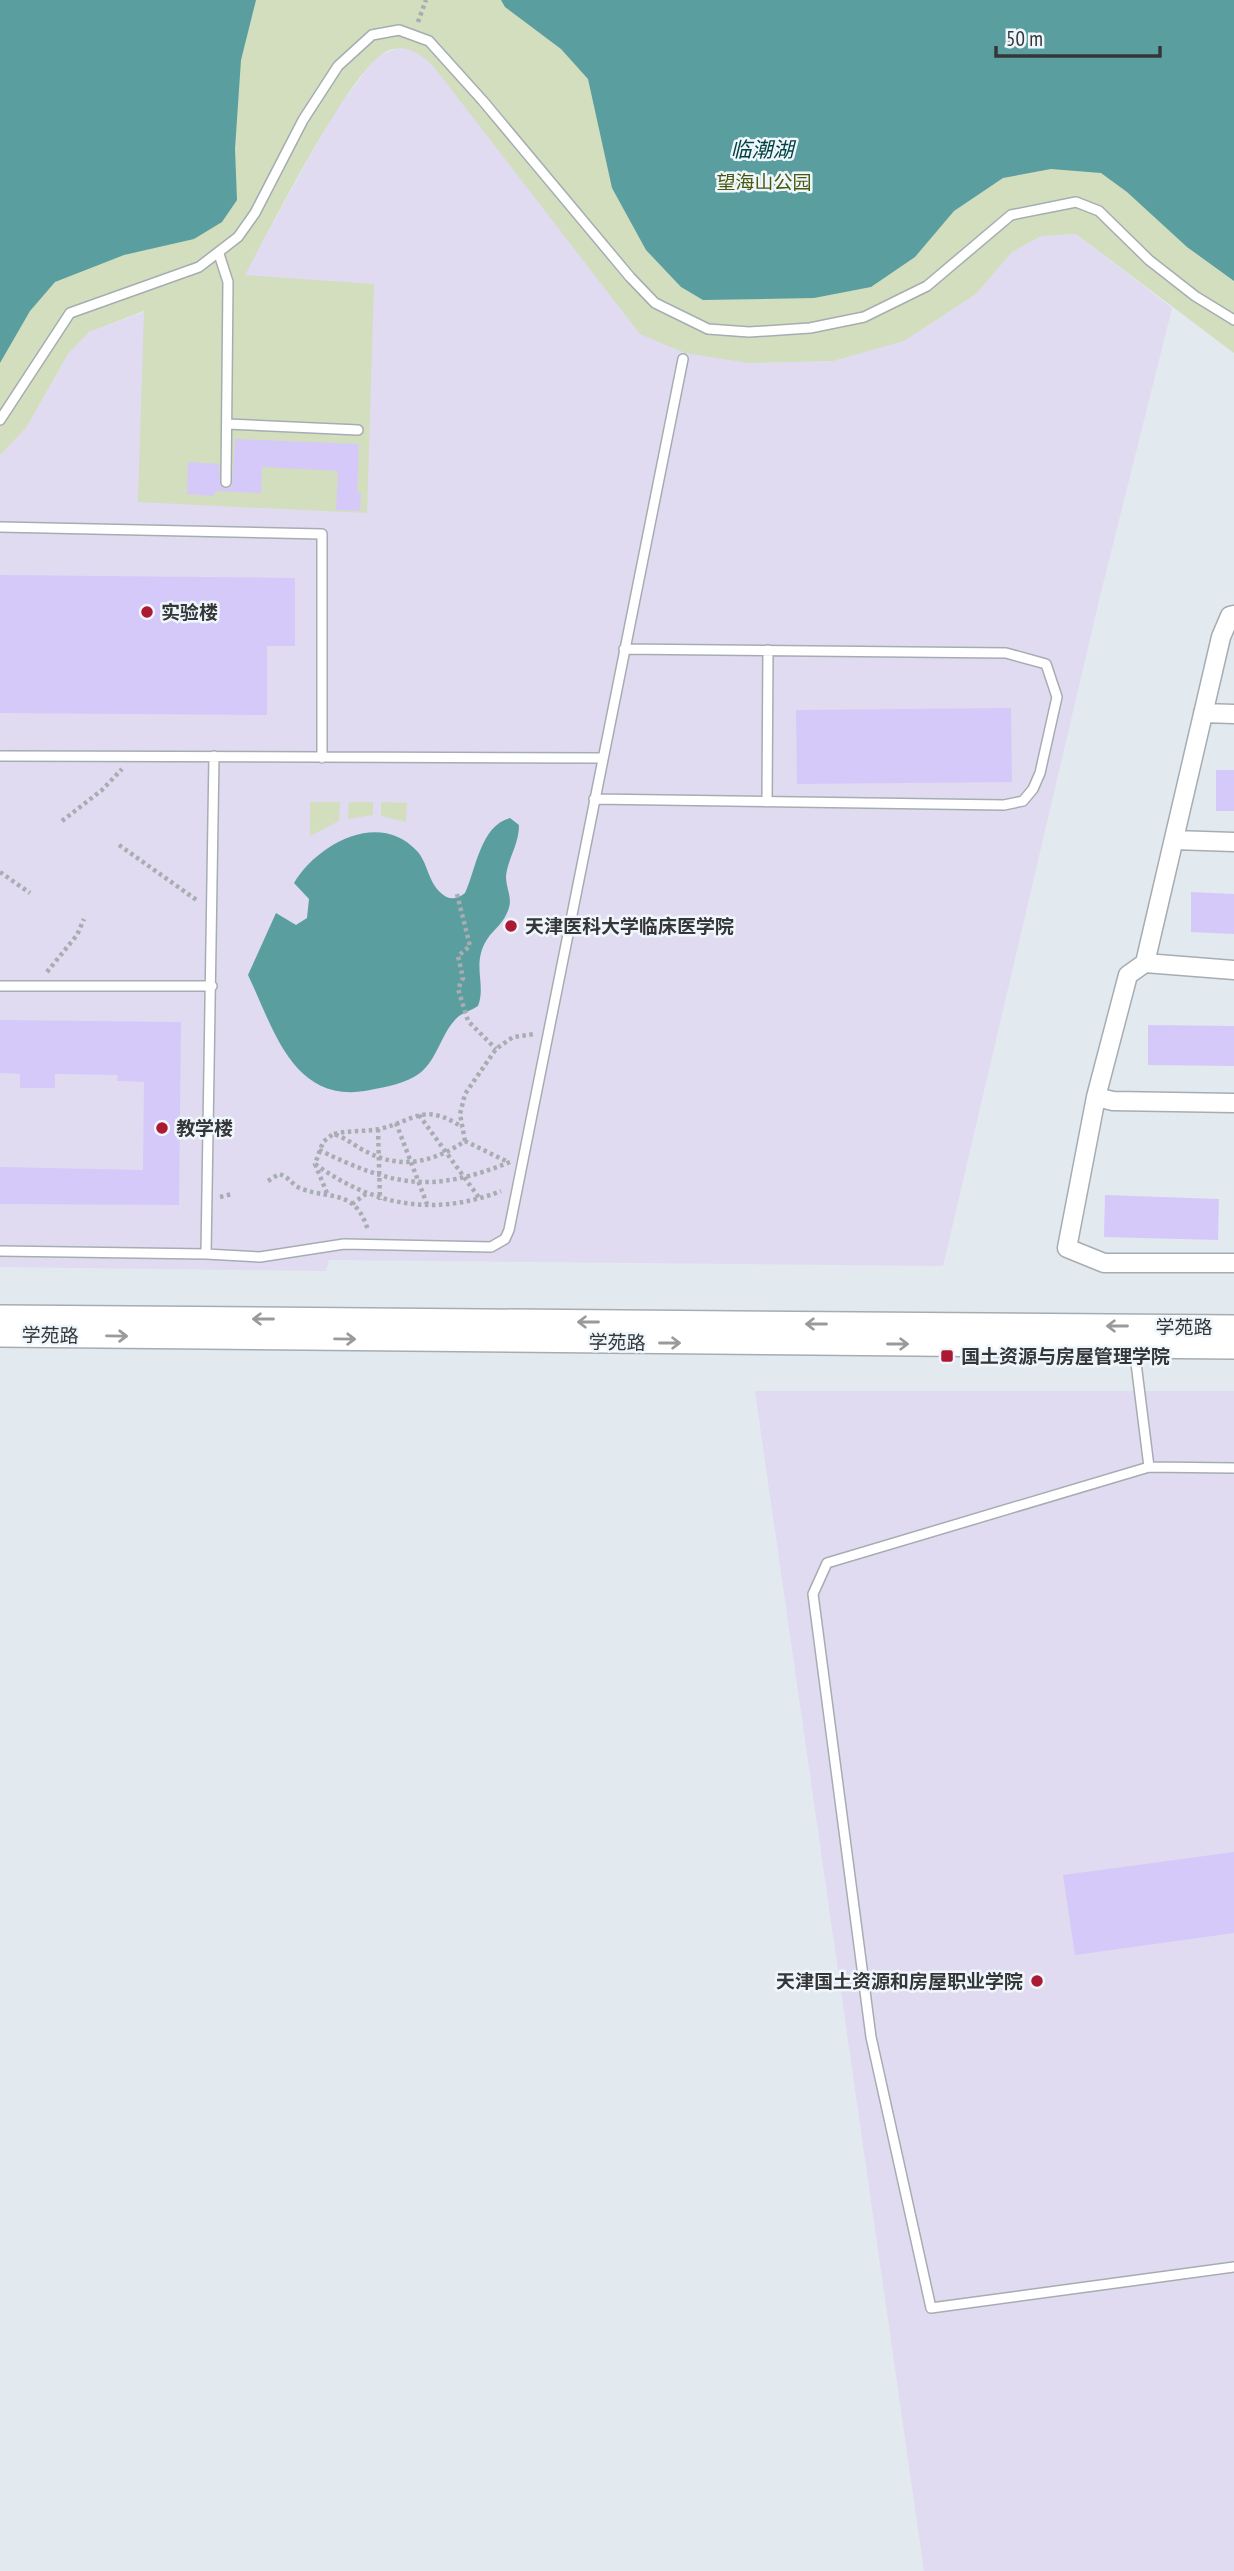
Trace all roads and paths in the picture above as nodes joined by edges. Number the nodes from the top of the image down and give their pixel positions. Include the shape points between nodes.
1 (426, 0) edge
2 (413, 35) junction
3 (219, 254) junction
4 (1234, 320) edge
5 (683, 359) dead end
6 (0, 420) edge
7 (227, 424) junction
8 (358, 430) dead end
9 (226, 482) dead end
10 (0, 527) edge
11 (1234, 615) edge
12 (624, 649) junction
13 (768, 650) junction
14 (1203, 713) junction
15 (1234, 714) edge
16 (133, 755) junction
17 (214, 755) junction
18 (0, 756) edge
19 (322, 758) junction
20 (602, 758) junction
21 (594, 799) junction
22 (767, 802) junction
23 (62, 821) dead end
24 (1174, 840) junction
25 (1234, 842) edge
26 (119, 845) dead end
27 (0, 872) edge
28 (30, 894) dead end
29 (457, 894) dead end
30 (212, 910) junction
31 (84, 919) dead end
32 (1145, 963) junction
33 (1234, 970) edge
34 (0, 986) edge
35 (44, 986) junction
36 (212, 986) junction
37 (548, 1034) junction
38 (496, 1049) junction
39 (1096, 1097) junction
40 (1234, 1102) edge
41 (418, 1114) junction
42 (396, 1123) junction
43 (462, 1127) junction
44 (378, 1129) junction
45 (333, 1134) junction
46 (465, 1141) junction
47 (319, 1150) junction
48 (447, 1154) junction
49 (524, 1156) junction
50 (378, 1158) junction
51 (411, 1163) junction
52 (508, 1163) junction
53 (315, 1164) junction
54 (379, 1177) junction
55 (465, 1178) junction
56 (268, 1181) dead end
57 (418, 1182) junction
58 (518, 1185) junction
59 (327, 1193) junction
60 (366, 1194) junction
61 (380, 1199) junction
62 (480, 1199) junction
63 (352, 1204) junction
64 (426, 1204) junction
65 (370, 1245) junction
66 (0, 1251) edge
67 (206, 1254) junction
68 (1234, 1264) edge
69 (0, 1317) edge
70 (1234, 1327) edge
71 (0, 1335) edge
72 (1134, 1346) junction
73 (1234, 1347) edge
74 (1149, 1467) junction
75 (1234, 1468) edge
76 (1234, 2267) edge

1 - 2 path
2 - 3 lane via 399,30 372,35 338,66 303,120 255,213
2 - 4 lane via 429,41 655,303 708,329 810,328 864,317 927,286 1011,215 1076,202 1099,211 1149,260
3 - 6 lane via 198,267 70,313
3 - 7 lane via 229,282
5 - 12 lane
7 - 8 lane
7 - 9 lane
10 - 19 lane via 322,534
11 - 14 street via 1221,637
12 - 13 lane
12 - 20 lane
13 - 22 lane
13 - 22 lane via 1006,653 1046,664 1057,697 1040,773 1023,801 1004,805
14 - 15 street
14 - 24 street
16 - 17 lane
16 - 18 lane
16 - 23 path via 116,778
17 - 19 lane
17 - 30 lane
19 - 20 lane
20 - 21 lane
21 - 22 lane
21 - 37 lane
24 - 25 street
24 - 32 street
26 - 30 path
27 - 28 path
29 - 38 path via 470,946 458,956 463,978 458,989 468,1021
30 - 36 lane
31 - 35 path via 77,935 47,970
32 - 33 street
32 - 39 street via 1128,975
34 - 35 lane
35 - 36 lane
36 - 67 lane
37 - 38 path via 523,1033
37 - 49 lane
38 - 43 path via 461,1102
39 - 40 street
39 - 68 street via 1067,1248 1104,1263
41 - 42 path
41 - 43 path via 442,1115
41 - 48 path
42 - 44 path
42 - 51 path
43 - 46 path
44 - 45 path
44 - 50 path
45 - 47 path
45 - 50 path
46 - 48 path
46 - 52 path
47 - 53 path
47 - 54 path
48 - 51 path
48 - 55 path
49 - 52 path
49 - 58 lane
50 - 51 path
50 - 54 path
51 - 57 path
52 - 55 path
53 - 59 path
53 - 60 path
54 - 57 path
54 - 61 path
55 - 57 path
55 - 62 path
56 - 59 path via 279,1174 304,1190
57 - 64 path
58 - 62 path
58 - 65 lane via 509,1230 491,1247
59 - 63 path
60 - 61 path
60 - 63 path
61 - 64 path
62 - 64 path via 452,1206
63 - 65 path via 368,1228
65 - 67 lane via 260,1256
66 - 67 lane
70 -> 69 street, 学苑路
71 -> 72 street, 学苑路
72 - 73 street, 学苑路
72 - 74 lane
74 - 75 lane
74 - 76 lane via 827,1563 813,1594 872,2037 931,2308

